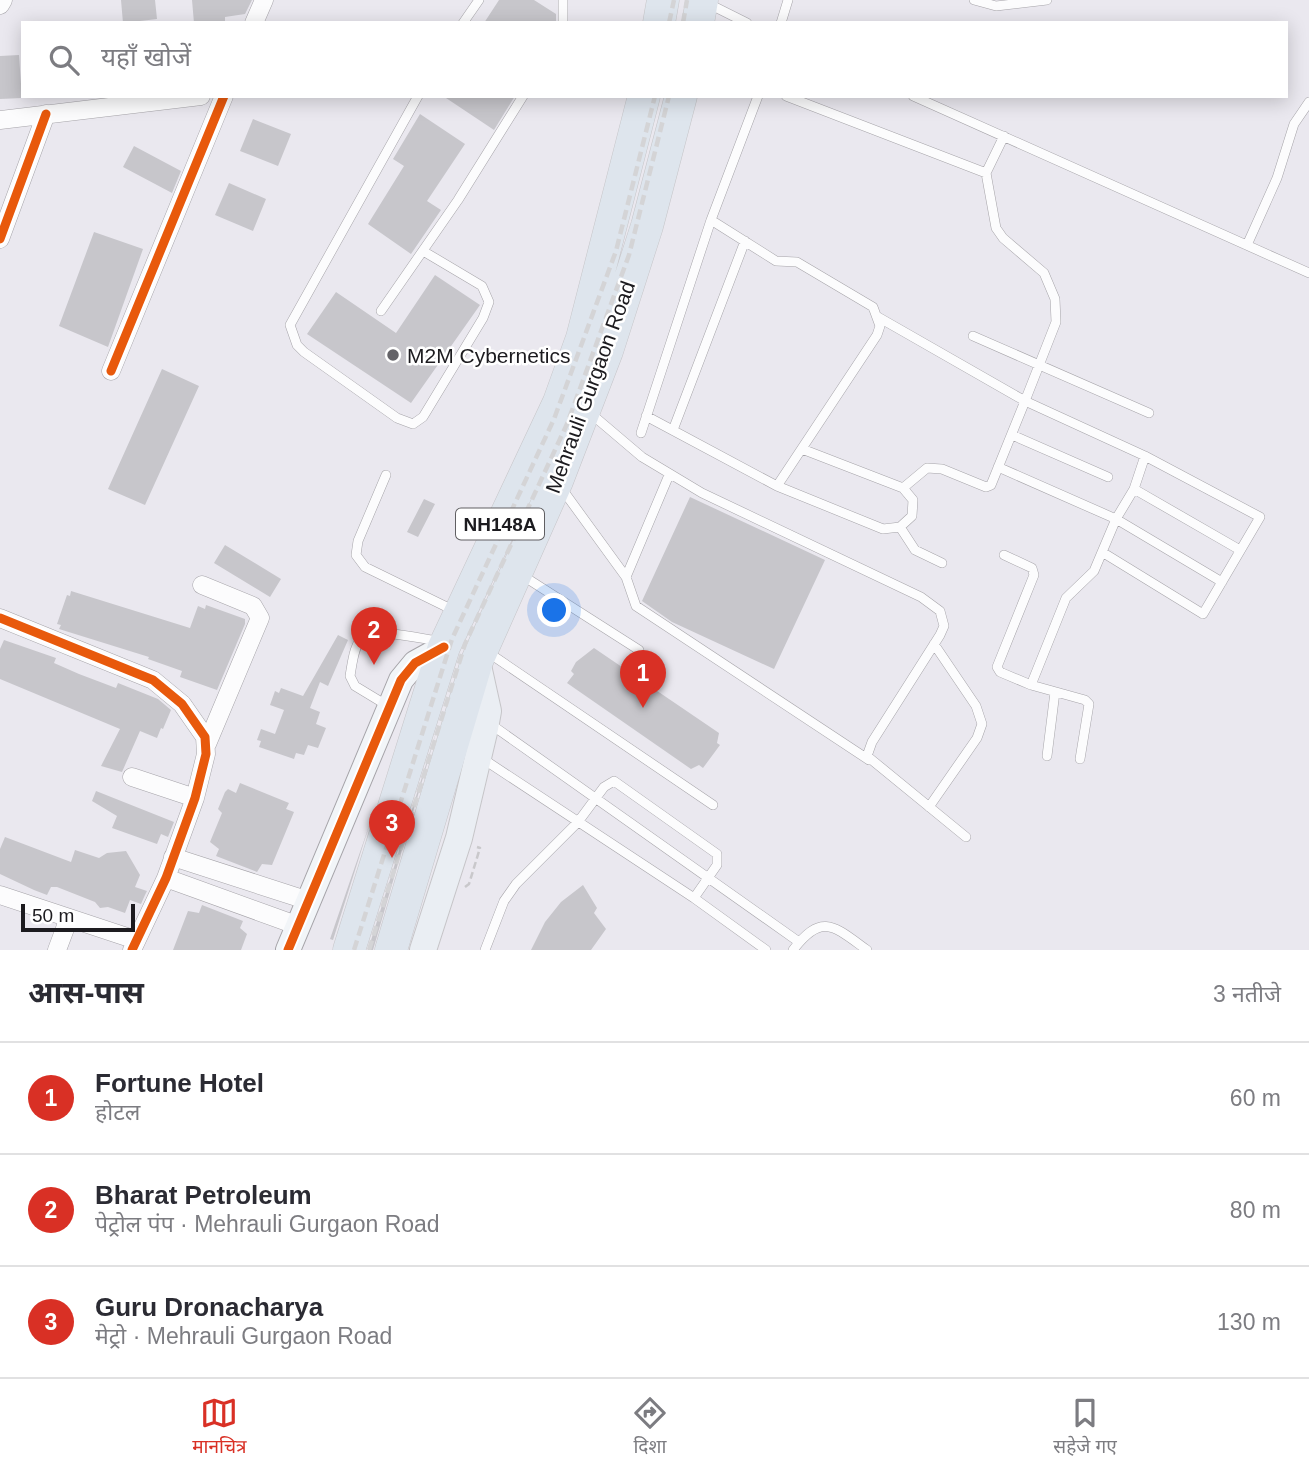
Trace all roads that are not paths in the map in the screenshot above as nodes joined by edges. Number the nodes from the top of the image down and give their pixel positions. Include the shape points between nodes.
1 (3, 0) edge
2 (264, 0) edge
3 (479, 0) edge
4 (563, 0) edge
5 (663, 0) edge
6 (788, 0) edge
7 (974, 0) edge
8 (1047, 0) edge
9 (0, 5) edge
10 (701, 8) edge
11 (255, 21) edge
12 (464, 21) edge
13 (563, 21) edge
14 (659, 21) edge
15 (741, 21) edge
16 (782, 21) edge
17 (184, 98) edge
18 (223, 98) edge
19 (417, 98) edge
20 (522, 98) edge
21 (643, 98) edge
22 (680, 98) edge
23 (757, 98) edge
24 (791, 98) edge
25 (918, 98) edge
26 (1309, 102) edge
27 (46, 114) junction
28 (0, 120) edge
29 (1004, 136) junction
30 (986, 173) junction
31 (712, 220) junction
32 (0, 239) edge
33 (745, 241) junction
34 (1247, 245) junction
35 (423, 251) junction
36 (1309, 273) edge
37 (381, 311) dead end
38 (878, 317) junction
39 (973, 336) dead end
40 (1038, 365) junction
41 (111, 371) dead end
42 (1025, 401) junction
43 (585, 409) junction
44 (1149, 414) dead end
45 (646, 416) junction
46 (673, 430) junction
47 (641, 433) dead end
48 (1012, 435) junction
49 (802, 449) junction
50 (1145, 456) junction
51 (998, 467) junction
52 (386, 475) dead end
53 (668, 475) junction
54 (1108, 477) dead end
55 (557, 481) junction
56 (777, 486) junction
57 (903, 488) junction
58 (1135, 489) junction
59 (1115, 519) junction
60 (900, 527) junction
61 (1240, 550) junction
62 (1102, 552) junction
63 (1004, 555) dead end
64 (942, 563) dead end
65 (515, 571) junction
66 (626, 577) junction
67 (1222, 582) junction
68 (202, 585) dead end
69 (458, 612) junction
70 (0, 618) edge
71 (445, 644) junction
72 (934, 644) junction
73 (639, 650) dead end
74 (480, 655) junction
75 (1031, 685) junction
76 (1055, 692) junction
77 (390, 707) junction
78 (486, 721) junction
79 (207, 744) junction
80 (1047, 756) dead end
81 (479, 757) junction
82 (1080, 760) dead end
83 (870, 761) junction
84 (132, 777) dead end
85 (195, 797) junction
86 (595, 800) junction
87 (713, 805) dead end
88 (929, 807) junction
89 (578, 822) junction
90 (967, 836) dead end
91 (173, 858) junction
92 (166, 878) junction
93 (708, 878) junction
94 (694, 898) junction
95 (306, 900) junction
96 (2, 902) edge
97 (69, 918) junction
98 (296, 925) junction
99 (799, 942) junction
100 (134, 945) edge
101 (57, 950) edge
102 (288, 950) edge
103 (349, 950) edge
104 (391, 950) edge
105 (423, 950) edge
106 (485, 950) edge
107 (766, 950) edge
108 (793, 950) edge
109 (867, 950) edge

1 - 9 street
2 - 11 street
3 - 12 lane
4 - 13 lane
5 - 14 highway
6 - 16 lane
7 - 8 lane via 996,6
10 - 15 lane
17 - 27 street
18 - 41 street
19 - 35 lane via 290,325 304,352 412,424 423,417 489,302 482,286
20 - 35 lane
21 - 69 highway, Mehrauli Gurgaon Road / NH148A via 582,338 564,389
22 - 43 highway, Mehrauli Gurgaon Road / NH148A via 647,226
23 - 31 lane
24 - 30 lane
25 - 29 lane
26 - 34 lane via 1299,112 1277,178
27 - 28 street
27 - 32 street
29 - 30 lane
29 - 34 lane
30 - 40 lane via 996,228 1044,273 1055,299 1056,321
31 - 33 lane
31 - 45 lane
33 - 38 lane via 776,261 797,262 873,307
33 - 46 lane
34 - 36 lane
35 - 37 lane
38 - 42 lane
38 - 49 lane via 877,335
39 - 40 lane
40 - 42 lane
40 - 44 lane
42 - 48 lane
42 - 50 lane
43 - 53 lane
43 - 55 highway, Mehrauli Gurgaon Road / NH148A
45 - 46 lane
45 - 47 lane
46 - 56 lane
48 - 51 lane
48 - 54 lane
49 - 56 lane
49 - 57 lane
50 - 58 lane
50 - 61 lane via 1260,517
51 - 57 lane via 986,487 942,468 927,468
51 - 59 lane
52 - 69 lane via 358,541 359,562
53 - 66 lane
53 - 72 lane via 784,535 921,597 943,618 944,626
55 - 65 highway, Mehrauli Gurgaon Road / NH148A
55 - 66 lane
56 - 60 lane via 883,529
57 - 60 lane via 914,509
58 - 59 lane
58 - 61 lane
59 - 62 lane
59 - 67 lane
60 - 64 lane via 915,550
61 - 67 lane
62 - 67 lane via 1203,614
62 - 75 lane via 1094,570 1066,598
63 - 75 lane via 1032,568 1034,575 998,667
65 - 73 lane
65 - 74 highway, Mehrauli Gurgaon Road / NH148A
66 - 83 lane via 636,606
68 - 79 street via 253,606 260,618
69 - 71 highway, Mehrauli Gurgaon Road / NH148A
70 - 79 street via 164,687 182,704
71 - 77 street via 408,670
71 - 77 lane via 385,634 366,635 360,641 350,676 355,686
71 - 103 highway, Mehrauli Gurgaon Road / NH148A
72 - 83 lane via 867,752
72 - 88 lane via 982,724
74 - 78 main road
74 - 87 lane
74 - 104 highway, Mehrauli Gurgaon Road / NH148A
75 - 76 lane
76 - 80 lane
76 - 82 lane via 1089,704
77 - 95 street
78 - 81 main road
78 - 86 lane
79 - 85 street
81 - 89 lane
81 - 105 main road
83 - 88 lane
84 - 85 street
85 - 91 street
86 - 89 lane
86 - 93 lane
86 - 93 lane via 608,783 620,783 717,854 717,865
88 - 90 lane
89 - 94 lane
89 - 106 lane via 516,884 504,901
91 - 92 street
91 - 95 street
92 - 98 street
92 - 100 street
93 - 94 lane
93 - 99 lane
94 - 107 lane
95 - 98 street
96 - 97 street
97 - 100 street
97 - 101 street
98 - 102 street
99 - 108 lane
99 - 109 lane via 811,929 828,926

